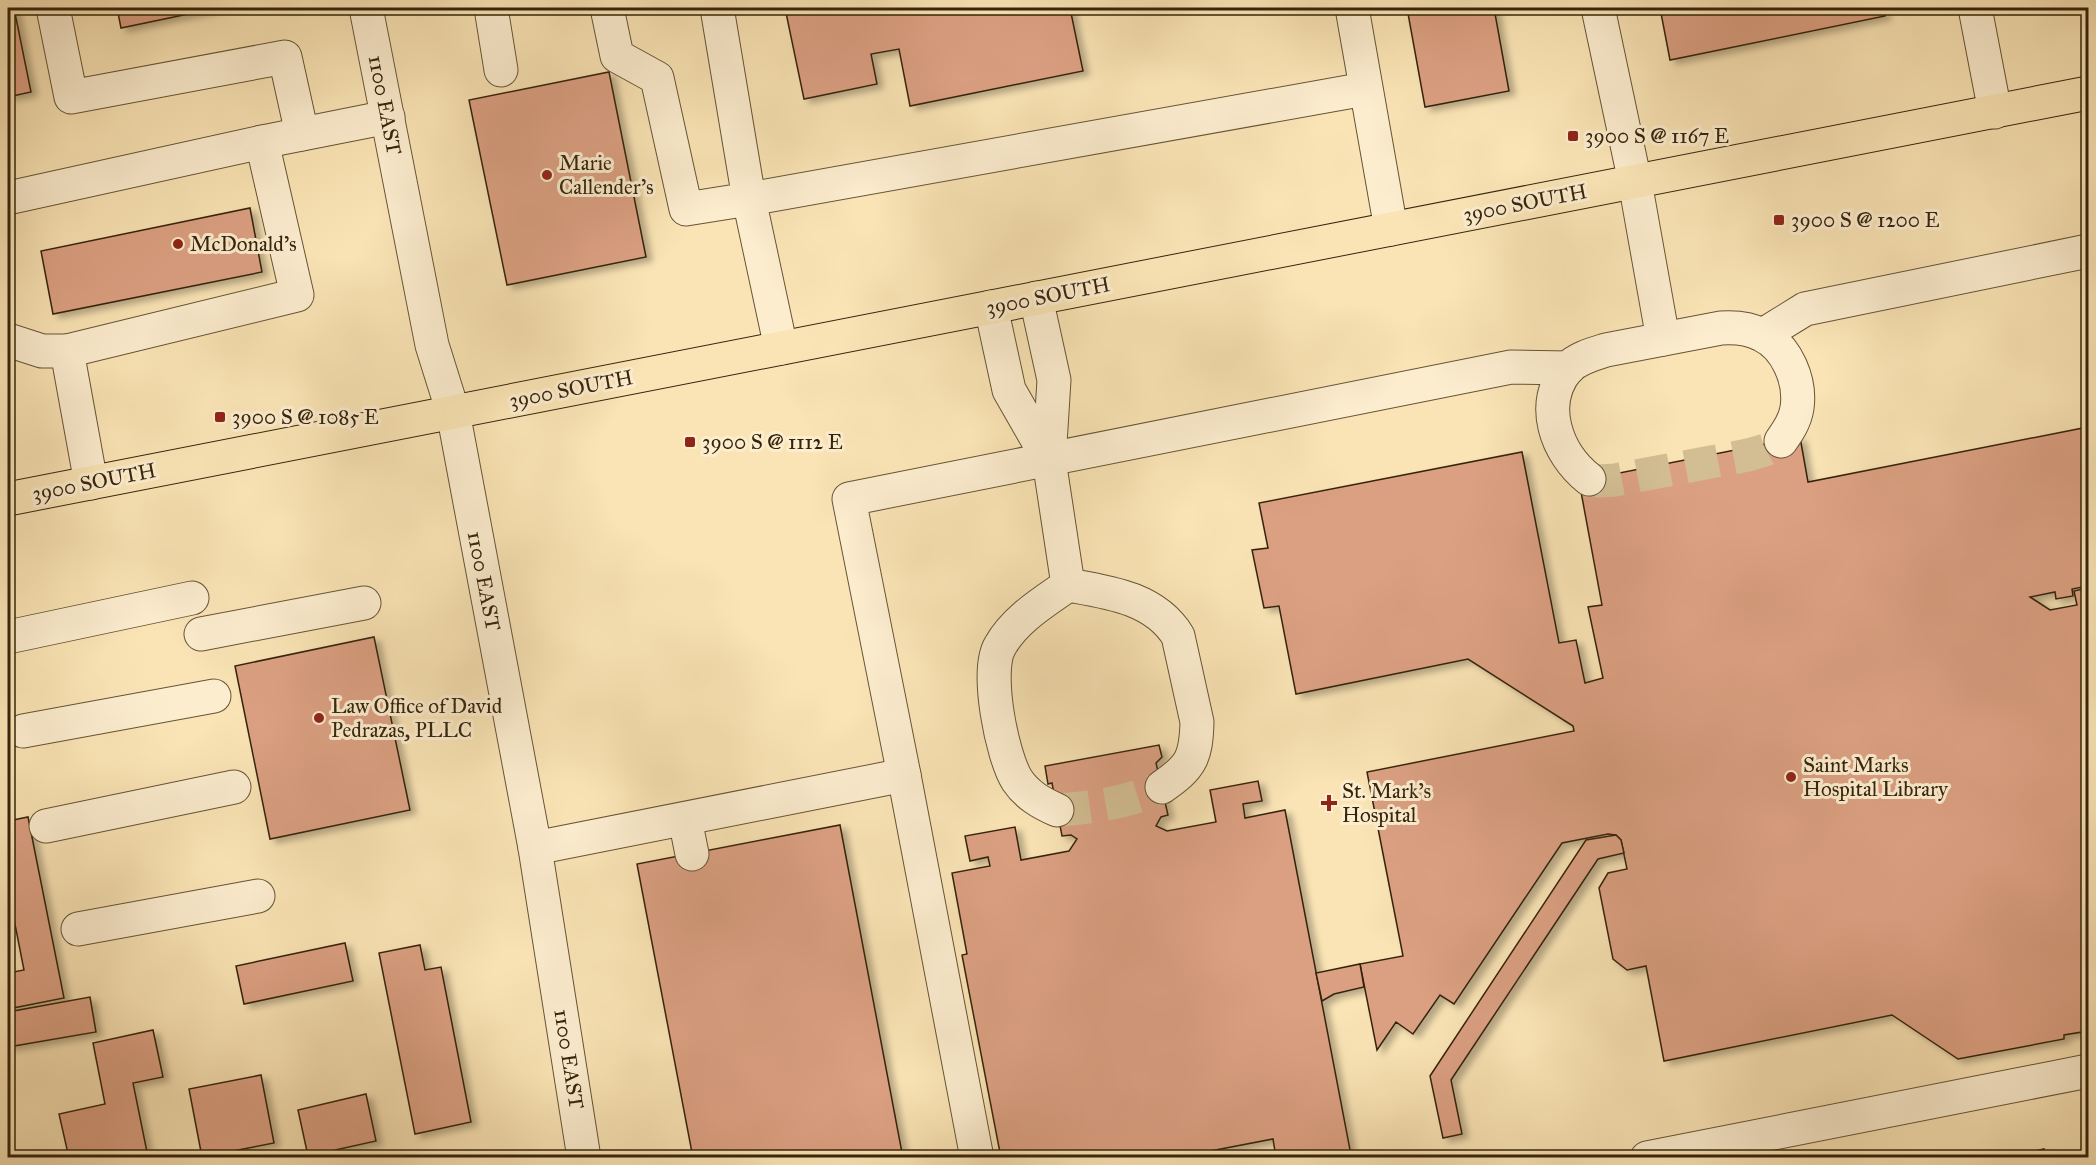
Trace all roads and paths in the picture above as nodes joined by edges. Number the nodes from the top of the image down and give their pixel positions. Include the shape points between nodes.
1 (53, 8) edge
2 (366, 8) edge
3 (491, 8) edge
4 (607, 8) edge
5 (717, 8) edge
6 (1352, 8) edge
7 (1598, 8) edge
8 (1975, 8) edge
9 (501, 70) dead end
10 (1365, 90) junction
11 (2088, 93) edge
12 (1995, 112) junction
13 (388, 117) junction
14 (302, 134) junction
15 (262, 142) junction
16 (1635, 182) junction
17 (8, 198) edge
18 (749, 199) junction
19 (1391, 229) junction
20 (2088, 251) edge
21 (1036, 298) junction
22 (991, 307) junction
23 (1763, 335) junction
24 (1663, 339) junction
25 (8, 340) edge
26 (781, 348) junction
27 (66, 351) junction
28 (1569, 368) junction
29 (453, 412) junction
30 (1781, 441) tunnel mouth
31 (1049, 460) junction
32 (1589, 479) dead end
33 (91, 483) junction
34 (8, 499) edge
35 (1068, 585) junction
36 (192, 598) dead end
37 (364, 603) dead end
38 (201, 634) dead end
39 (8, 637) edge
40 (214, 696) dead end
41 (23, 731) dead end
42 (904, 775) junction
43 (234, 787) dead end
44 (1162, 787) tunnel mouth
45 (1057, 810) tunnel mouth
46 (685, 819) junction
47 (46, 826) dead end
48 (535, 848) junction
49 (692, 854) dead end
50 (258, 896) dead end
51 (78, 930) dead end
52 (2088, 1071) edge
53 (582, 1157) edge
54 (977, 1158) edge
55 (1647, 1158) edge

1 - 14 street via 71,97 285,57
2 - 13 street, 1100 EAST
3 - 9 street
4 - 18 street via 617,56 657,78 686,209
5 - 18 street
6 - 10 street
7 - 16 street
8 - 12 street
10 - 18 street
10 - 19 street
11 - 12 main road, 3900 SOUTH
12 - 16 main road, 3900 SOUTH
13 - 14 street
13 - 29 street, 1100 EAST via 432,345
14 - 15 street
15 - 17 street
15 - 27 street via 297,295
16 - 19 main road, 3900 SOUTH
16 - 24 street
18 - 26 street
19 - 21 main road, 3900 SOUTH
20 - 23 street via 1805,309
21 - 22 main road, 3900 SOUTH
21 - 31 street via 1054,380
22 - 26 main road, 3900 SOUTH
22 - 31 street via 1009,390
23 - 24 street via 1738,327
23 - 30 street via 1787,360 1796,384 1797,408
24 - 28 street via 1591,354
25 - 27 street via 42,351
26 - 29 main road, 3900 SOUTH
27 - 33 street
28 - 31 street via 1511,367
28 - 32 street via 1557,387 1552,412 1558,441
29 - 33 main road, 3900 SOUTH
29 - 48 street, 1100 EAST
31 - 35 street
31 - 42 street via 849,499
33 - 34 main road, 3900 SOUTH
35 - 44 street via 1114,593 1137,602 1162,617 1178,636 1197,722 1196,736 1190,762
35 - 45 street via 1015,626 1000,646 993,672 1010,767 1030,795
36 - 39 street
37 - 38 street
40 - 41 street
42 - 46 street
42 - 54 street
43 - 47 street
46 - 48 street
46 - 49 street
48 - 53 street, 1100 EAST
50 - 51 street
52 - 55 street

